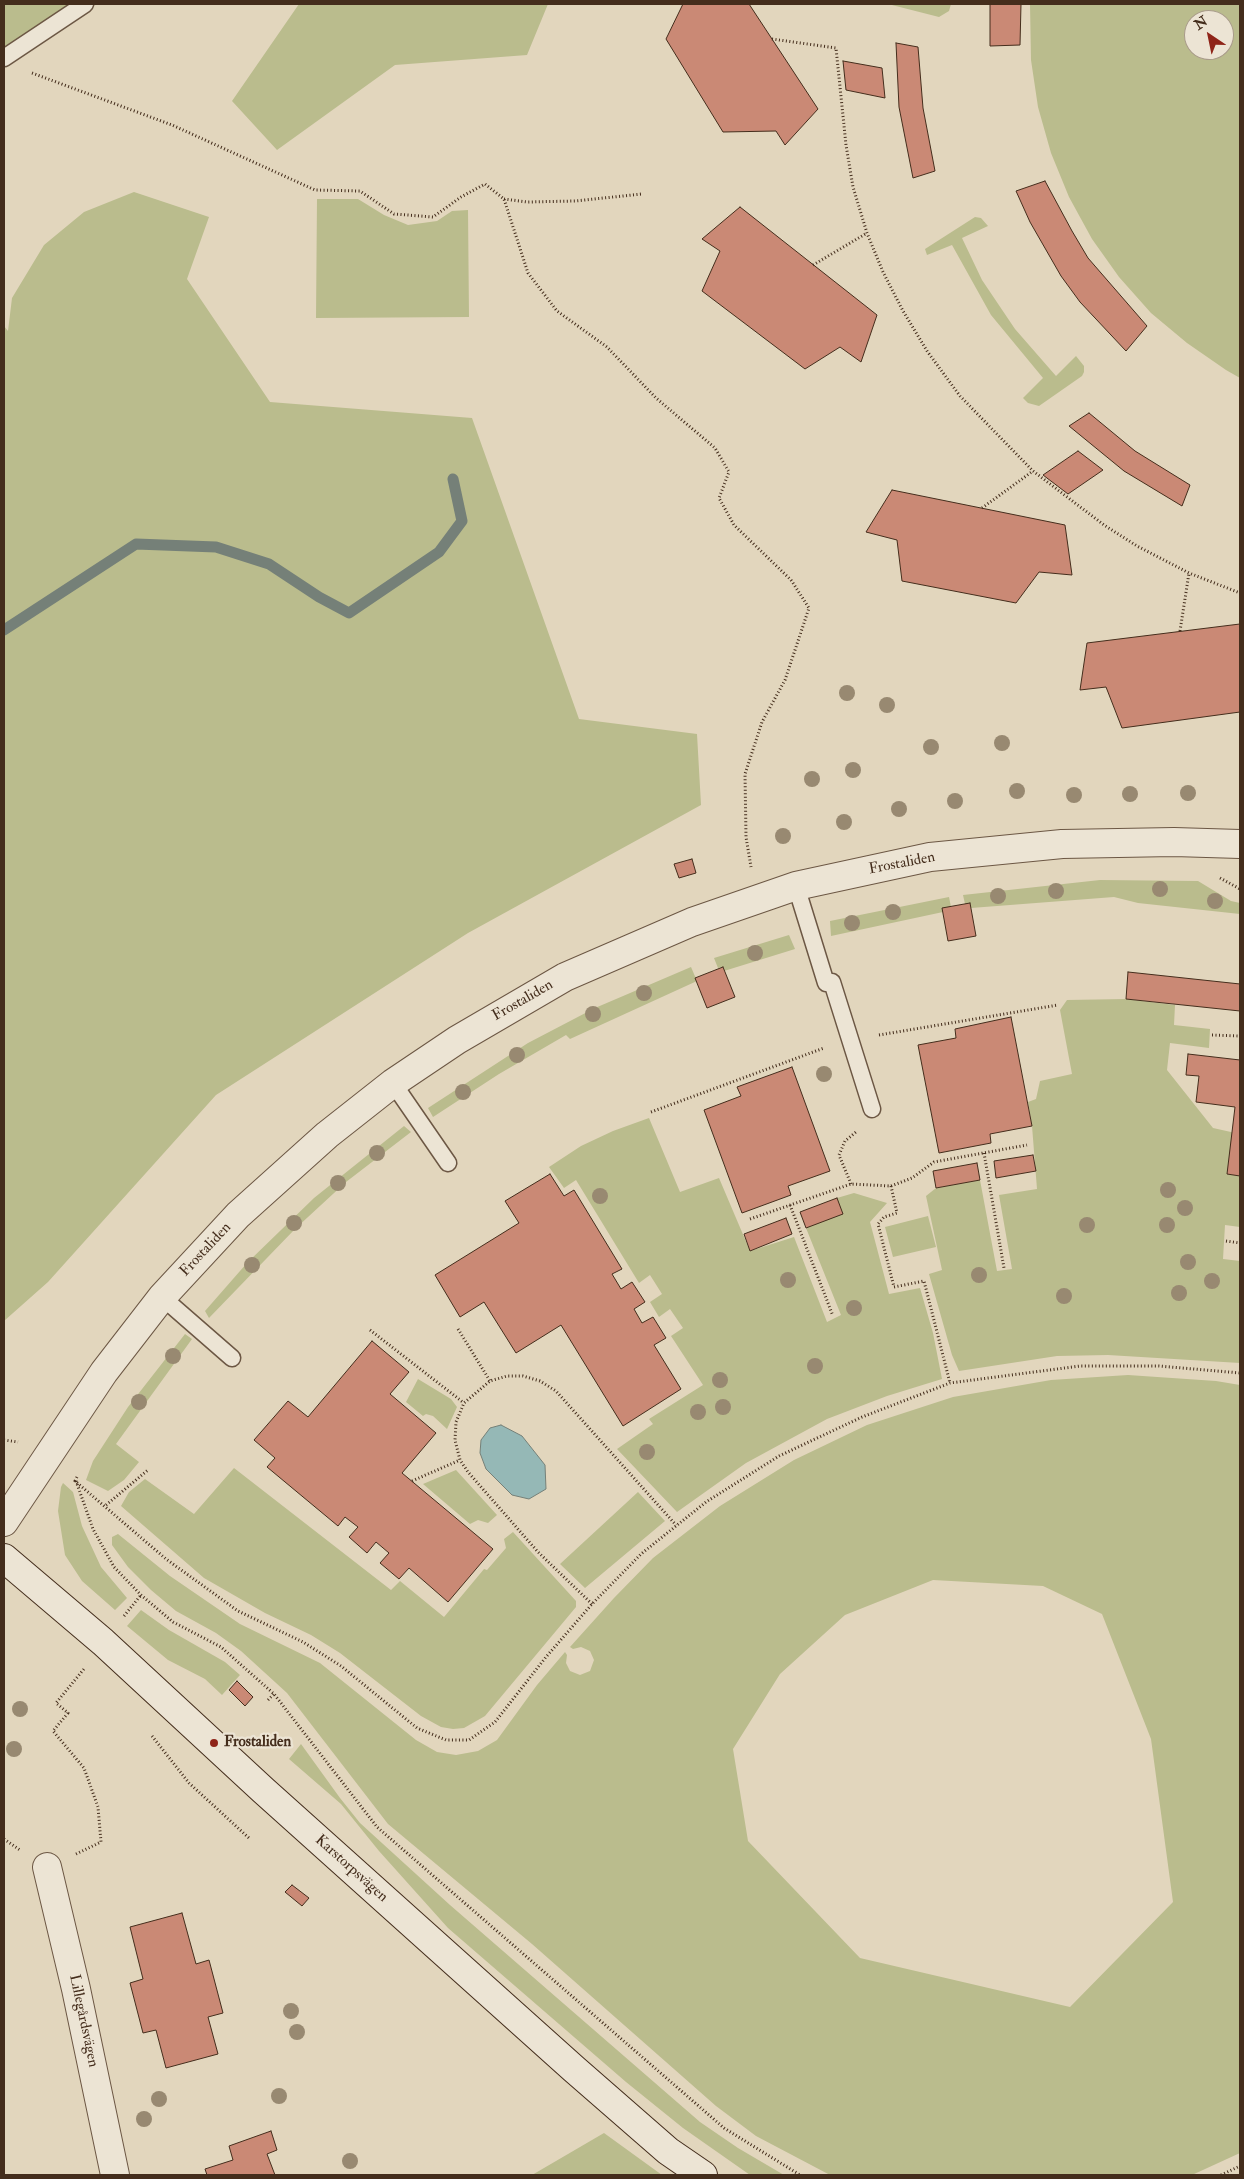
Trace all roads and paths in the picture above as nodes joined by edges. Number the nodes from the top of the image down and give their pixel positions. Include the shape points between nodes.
1 (85, 4) edge
2 (772, 40) dead end
3 (4, 58) edge
4 (22, 69) dead end
5 (642, 194) dead end
6 (504, 199) junction
7 (867, 233) junction
8 (813, 265) dead end
9 (1033, 471) junction
10 (982, 508) dead end
11 (1189, 574) junction
12 (1240, 593) edge
13 (1180, 631) dead end
14 (1240, 844) edge
15 (1213, 874) dead end
16 (796, 886) junction
17 (1240, 889) edge
18 (756, 900) junction
19 (1212, 1035) dead end
20 (1240, 1036) edge
21 (392, 1083) junction
22 (872, 1109) dead end
23 (864, 1130) dead end
24 (1027, 1145) dead end
25 (984, 1152) junction
26 (448, 1163) dead end
27 (852, 1184) junction
28 (891, 1186) junction
29 (790, 1205) junction
30 (750, 1219) dead end
31 (1226, 1242) dead end
32 (1240, 1243) edge
33 (1004, 1268) dead end
34 (162, 1297) junction
35 (833, 1316) dead end
36 (370, 1330) dead end
37 (458, 1330) dead end
38 (232, 1358) dead end
39 (1240, 1373) edge
40 (490, 1381) junction
41 (950, 1383) junction
42 (464, 1403) junction
43 (4, 1440) edge
44 (24, 1443) dead end
45 (460, 1460) junction
46 (148, 1470) dead end
47 (79, 1473) dead end
48 (68, 1474) dead end
49 (75, 1481) junction
50 (412, 1481) dead end
51 (106, 1506) junction
52 (4, 1522) edge
53 (676, 1525) junction
54 (4, 1558) edge
55 (141, 1595) junction
56 (592, 1604) junction
57 (121, 1620) dead end
58 (91, 1674) dead end
59 (274, 1694) junction
60 (268, 1700) dead end
61 (148, 1731) dead end
62 (250, 1840) dead end
63 (47, 1867) joint
64 (1240, 2166) edge
65 (115, 2175) edge
66 (703, 2175) edge
67 (800, 2175) edge
68 (1221, 2175) edge

1 - 3 lane
2 - 7 path via 836,48 853,187
4 - 6 path via 172,125 316,190 360,191 394,214 433,217 485,184
5 - 6 path via 575,201
6 - 18 path via 528,273 557,311 607,347 656,398 715,448 729,472 720,498 734,525 791,580 809,608 785,680 762,722 745,774 746,837
7 - 8 path
7 - 9 path via 891,288 927,351 960,396
9 - 10 path
9 - 11 path via 1104,525
11 - 12 path
11 - 13 path
14 - 16 street, Frostaliden via 1062,844 930,857
15 - 17 path
16 - 18 street, Frostaliden
16 - 22 lane
18 - 21 street, Frostaliden via 692,922 565,977 457,1040
19 - 20 path
21 - 26 lane
21 - 34 street, Frostaliden via 238,1216
23 - 27 path via 844,1141 839,1155
24 - 25 path
25 - 28 path via 934,1162 912,1178
25 - 33 path
27 - 28 path
27 - 29 path
28 - 41 path via 897,1213 884,1217 878,1224 894,1287 924,1281
29 - 30 path
29 - 35 path
31 - 32 path
34 - 38 lane
34 - 52 street, Frostaliden via 104,1372
36 - 42 path
37 - 40 path
39 - 41 path via 1159,1366 1080,1366
40 - 42 path
40 - 53 path via 523,1376 540,1380 556,1391
41 - 53 path via 862,1417 779,1456
42 - 45 path via 456,1422 455,1440
43 - 44 path
45 - 50 path
45 - 56 path via 477,1484 538,1552
46 - 51 path
47 - 49 path
48 - 49 path
49 - 51 path
49 - 55 path via 93,1529 114,1567
51 - 56 path via 166,1560 238,1611 303,1642 341,1666 417,1728 446,1740 469,1740 495,1722
53 - 56 path via 641,1554
54 - 66 street, Karstorpsvägen via 103,1642 574,2069 668,2151
55 - 57 path
55 - 59 path via 173,1622 221,1647
58 - 63 path via 84,1668 56,1703 68,1713 53,1731 84,1768 98,1806 101,1842
59 - 60 path
59 - 67 path via 377,1827 724,2128
61 - 62 path via 189,1783
63 - 65 street, Lillegårdsvägen
64 - 68 path

